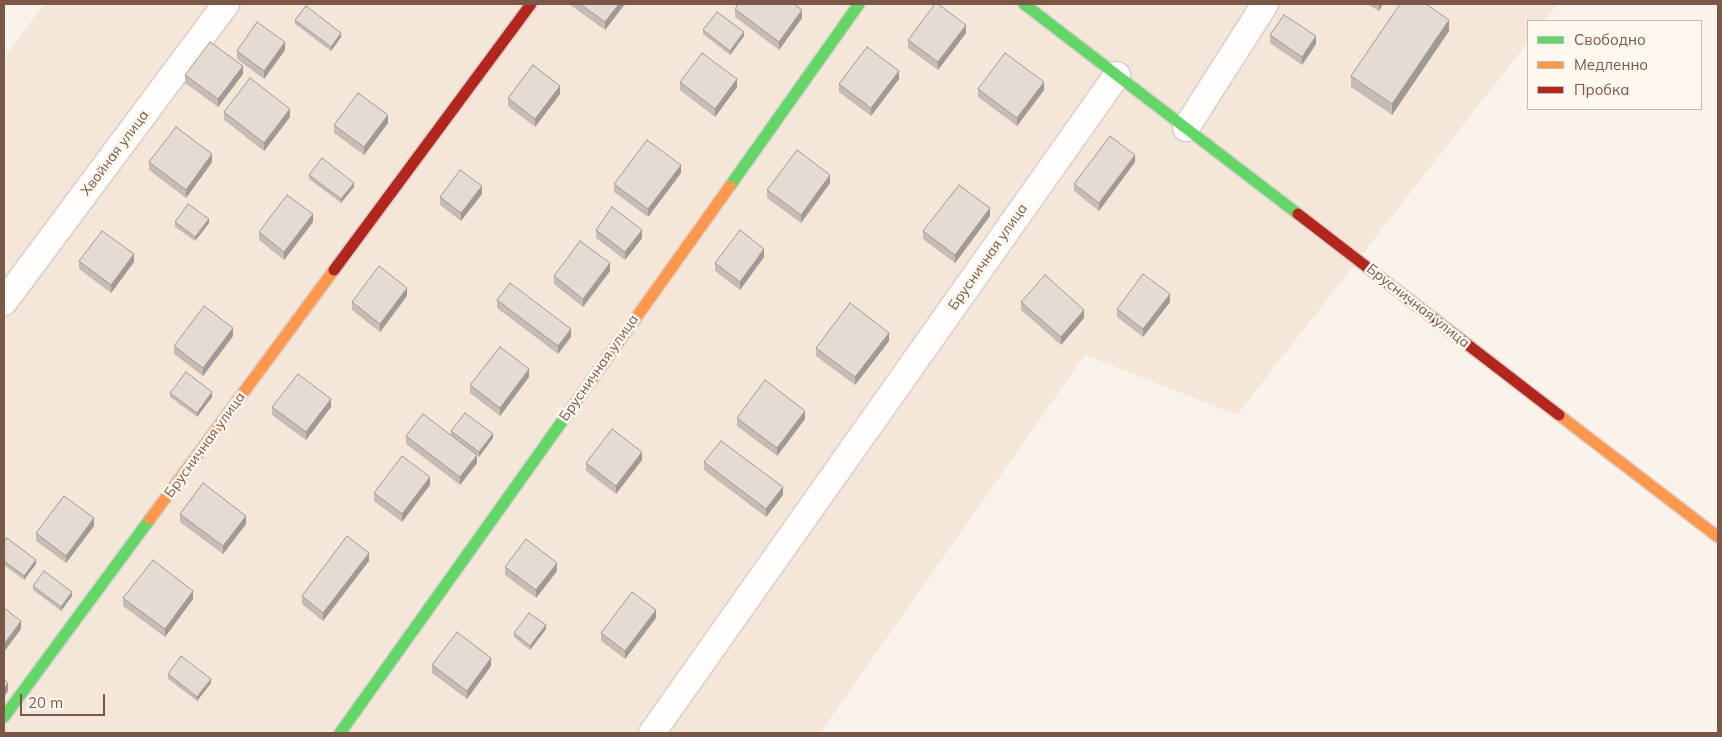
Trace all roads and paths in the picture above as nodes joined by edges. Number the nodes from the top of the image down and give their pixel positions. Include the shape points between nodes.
1 (226, 4) edge
2 (531, 4) edge
3 (859, 4) edge
4 (1024, 4) edge
5 (1265, 4) edge
6 (1117, 75) junction
7 (1186, 128) junction
8 (4, 302) edge
9 (1718, 537) edge
10 (4, 717) edge
11 (340, 733) edge
12 (652, 733) edge

1 - 8 street, Хвойная улица
2 - 10 street, Брусничная улица
3 - 11 street, Брусничная улица
4 - 6 street, Брусничная улица
5 - 7 street
6 - 7 street, Брусничная улица
6 - 12 street, Брусничная улица
7 - 9 street, Брусничная улица

